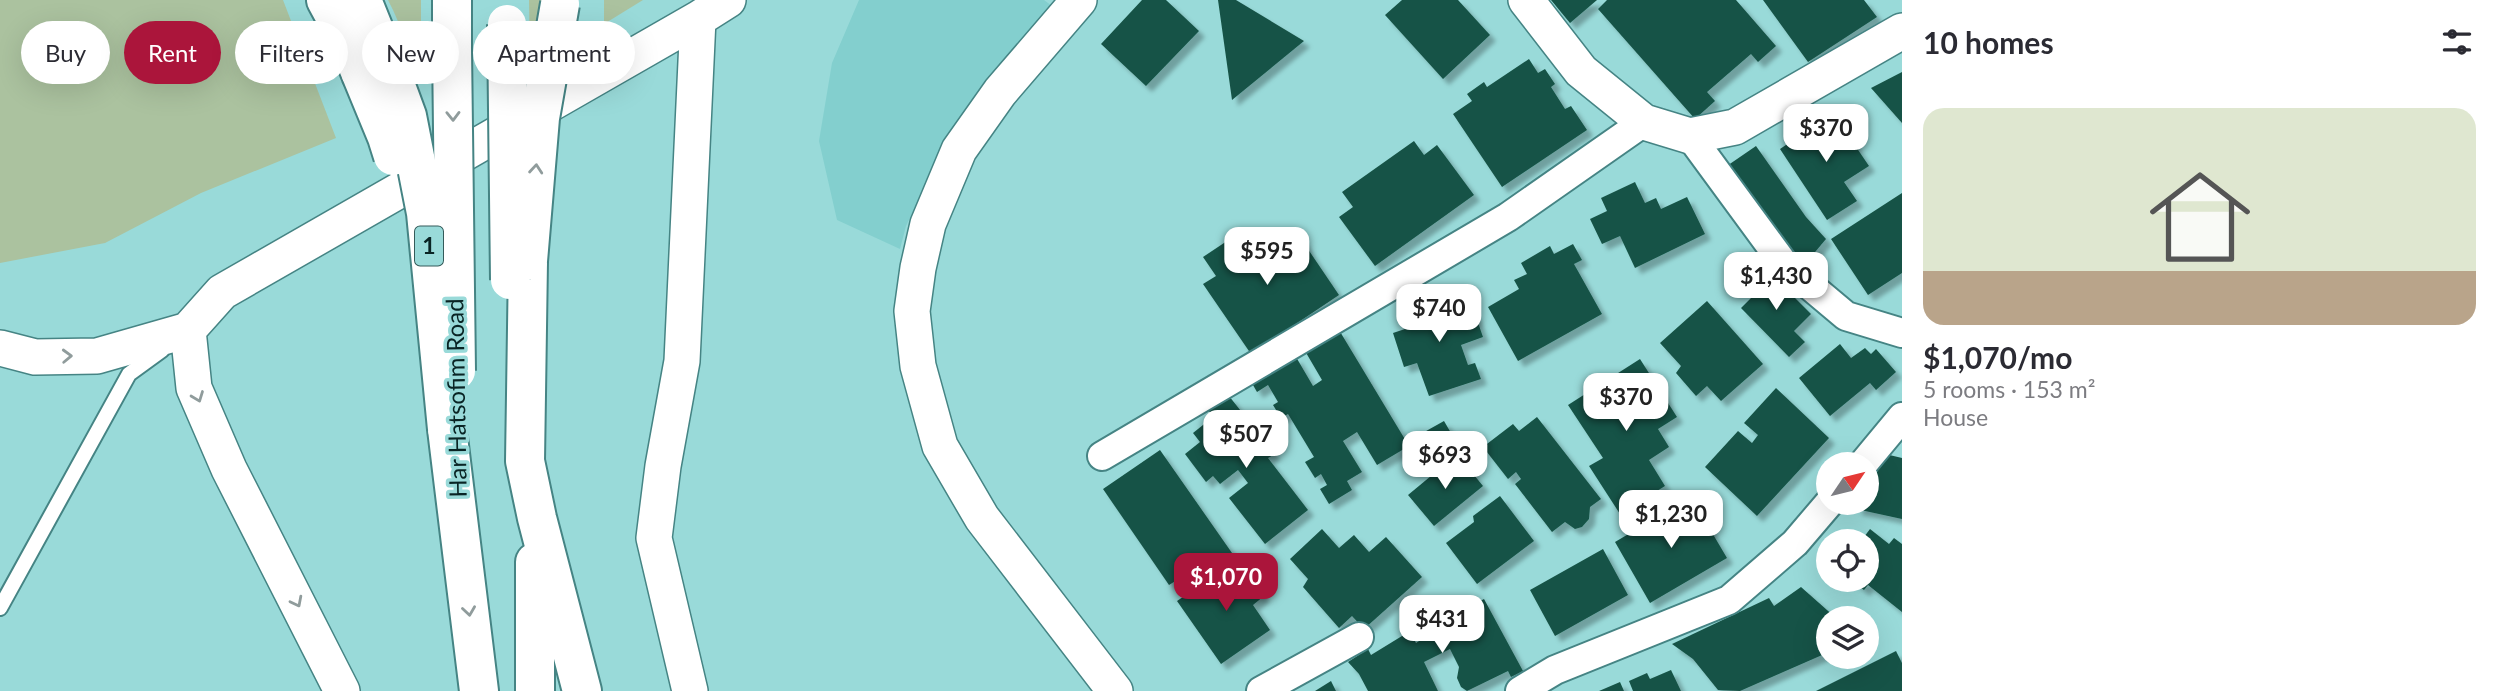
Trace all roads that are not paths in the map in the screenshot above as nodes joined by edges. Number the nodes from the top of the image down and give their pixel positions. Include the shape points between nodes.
1 (326, 0) edge
2 (362, 0) edge
3 (452, 0) edge
4 (728, 0) edge
5 (1079, 0) edge
6 (1526, 0) edge
7 (560, 2) edge
8 (507, 12) edge
9 (698, 19) junction
10 (366, 21) edge
11 (1902, 31) edge
12 (362, 55) edge
13 (385, 84) edge
14 (1644, 122) junction
15 (1690, 136) junction
16 (519, 271) junction
17 (188, 330) junction
18 (1902, 333) edge
19 (0, 348) edge
20 (1902, 416) edge
21 (452, 429) junction
22 (1873, 452) edge
23 (1102, 456) dead end
24 (1819, 515) edge
25 (537, 517) junction
26 (0, 608) edge
27 (1359, 637) dead end
28 (342, 691) edge
29 (480, 691) edge
30 (535, 691) edge
31 (561, 691) edge
32 (582, 691) edge
33 (690, 691) edge
34 (1115, 691) edge
35 (1261, 691) edge
36 (1520, 691) edge

1 - 12 main road
2 - 10 main road, 1
3 -> 21 main road, Har Hatsofim Road, bridge
4 - 9 street
5 - 34 street via 1000,92 959,150 928,224 912,311 918,366 940,446 982,518
6 - 14 street via 1581,71
16 -> 7 main road, bridge
8 - 16 main road, bridge
9 - 17 street via 222,292
9 - 33 street via 682,361 654,538
11 - 15 street via 1735,127
13 - 21 main road, 1, bridge via 407,116 426,213
14 - 15 street
14 - 23 street via 1508,217
15 - 18 street via 1784,264 1846,316
16 - 25 main road via 525,460
19 -> 17 street via 35,357 97,356
17 - 26 lane via 129,374
17 -> 28 street via 194,388 229,469
20 - 22 street
21 -> 29 main road, 1 via 460,543
24 - 36 street via 1795,543 1729,600 1555,670
25 - 30 main road
25 - 31 main road
25 - 32 main road
27 - 35 street

